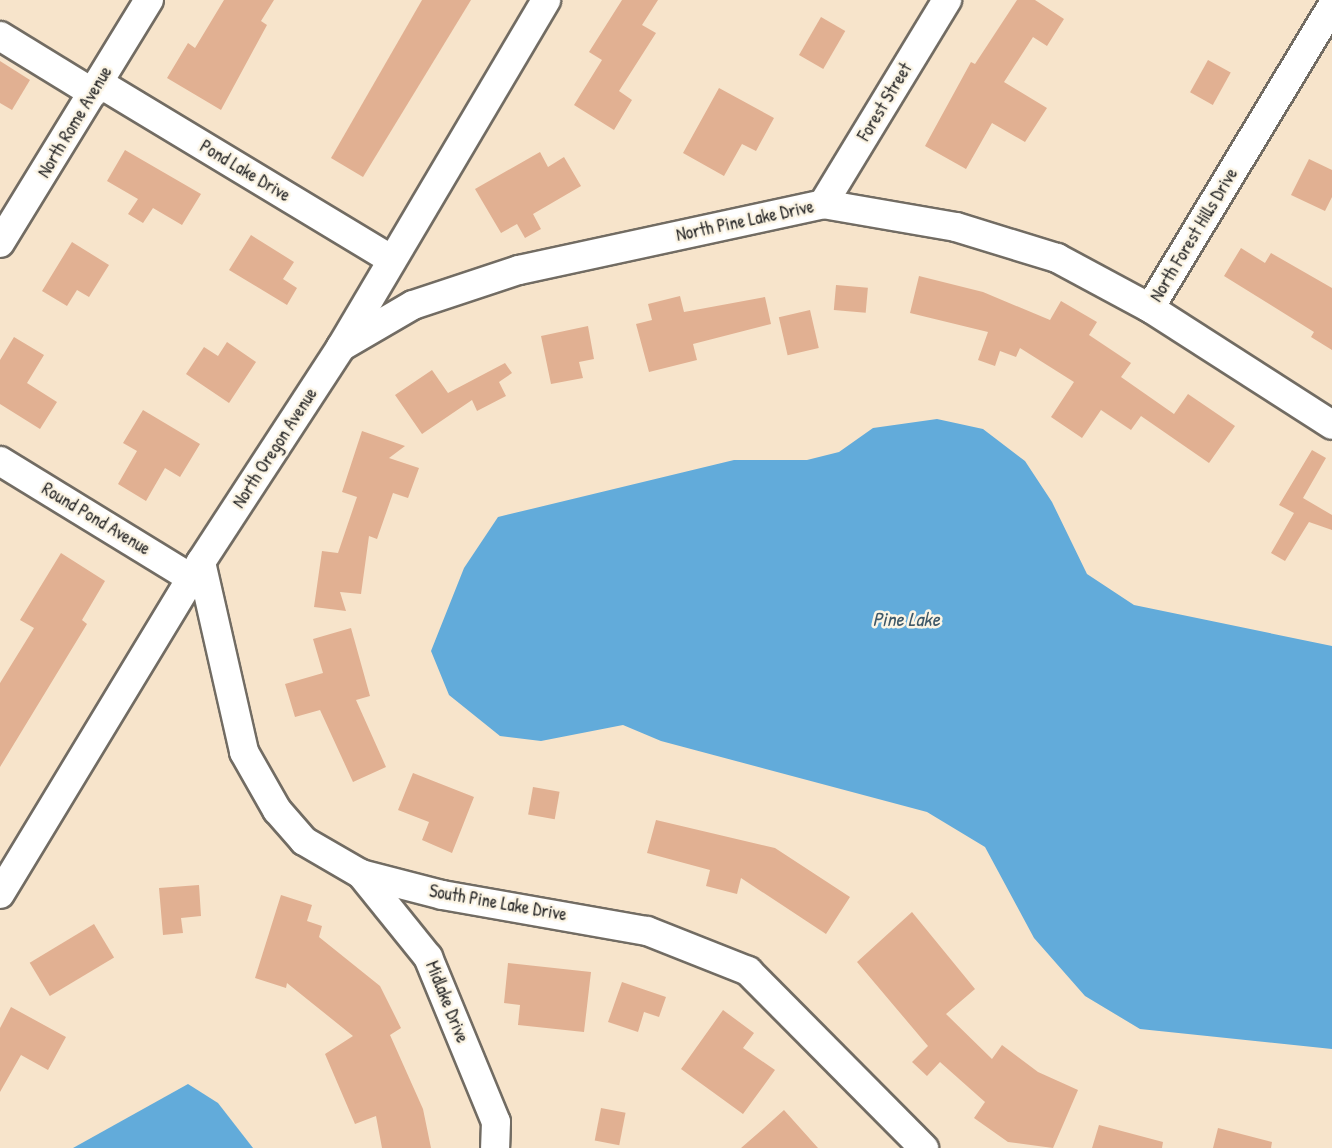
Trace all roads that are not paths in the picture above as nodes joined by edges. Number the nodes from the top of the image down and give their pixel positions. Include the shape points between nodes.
1 (149, 0) edge
2 (546, 0) edge
3 (947, 0) edge
4 (1332, 6) edge
5 (0, 36) edge
6 (96, 88) junction
7 (823, 204) junction
8 (0, 243) edge
9 (391, 260) junction
10 (1150, 308) junction
11 (341, 347) junction
12 (1332, 425) edge
13 (0, 461) edge
14 (196, 570) junction
15 (362, 874) junction
16 (0, 894) edge
17 (495, 1148) edge
18 (924, 1148) edge

1 - 6 street, North Rome Avenue
2 - 9 street, North Oregon Avenue
3 - 7 street, Forest Street
4 - 10 street, North Forest Hills Drive
5 - 6 street, Pond Lake Drive
6 - 8 street, North Rome Avenue
6 - 9 street, Pond Lake Drive
7 - 10 street, North Pine Lake Drive via 956,227 1057,258
7 - 11 street, North Pine Lake Drive via 519,270 413,305
9 - 11 street, North Oregon Avenue
10 - 12 street, North Forest Hills Drive
11 - 14 street, North Oregon Avenue
13 - 14 street, Round Pond Avenue
14 - 15 street, South Pine Lake Drive via 244,752 277,810 304,841
14 - 16 street, North Oregon Avenue
15 - 17 street, Midlake Drive via 429,957 496,1122
15 - 18 street, South Pine Lake Drive via 442,895 647,932 748,971

